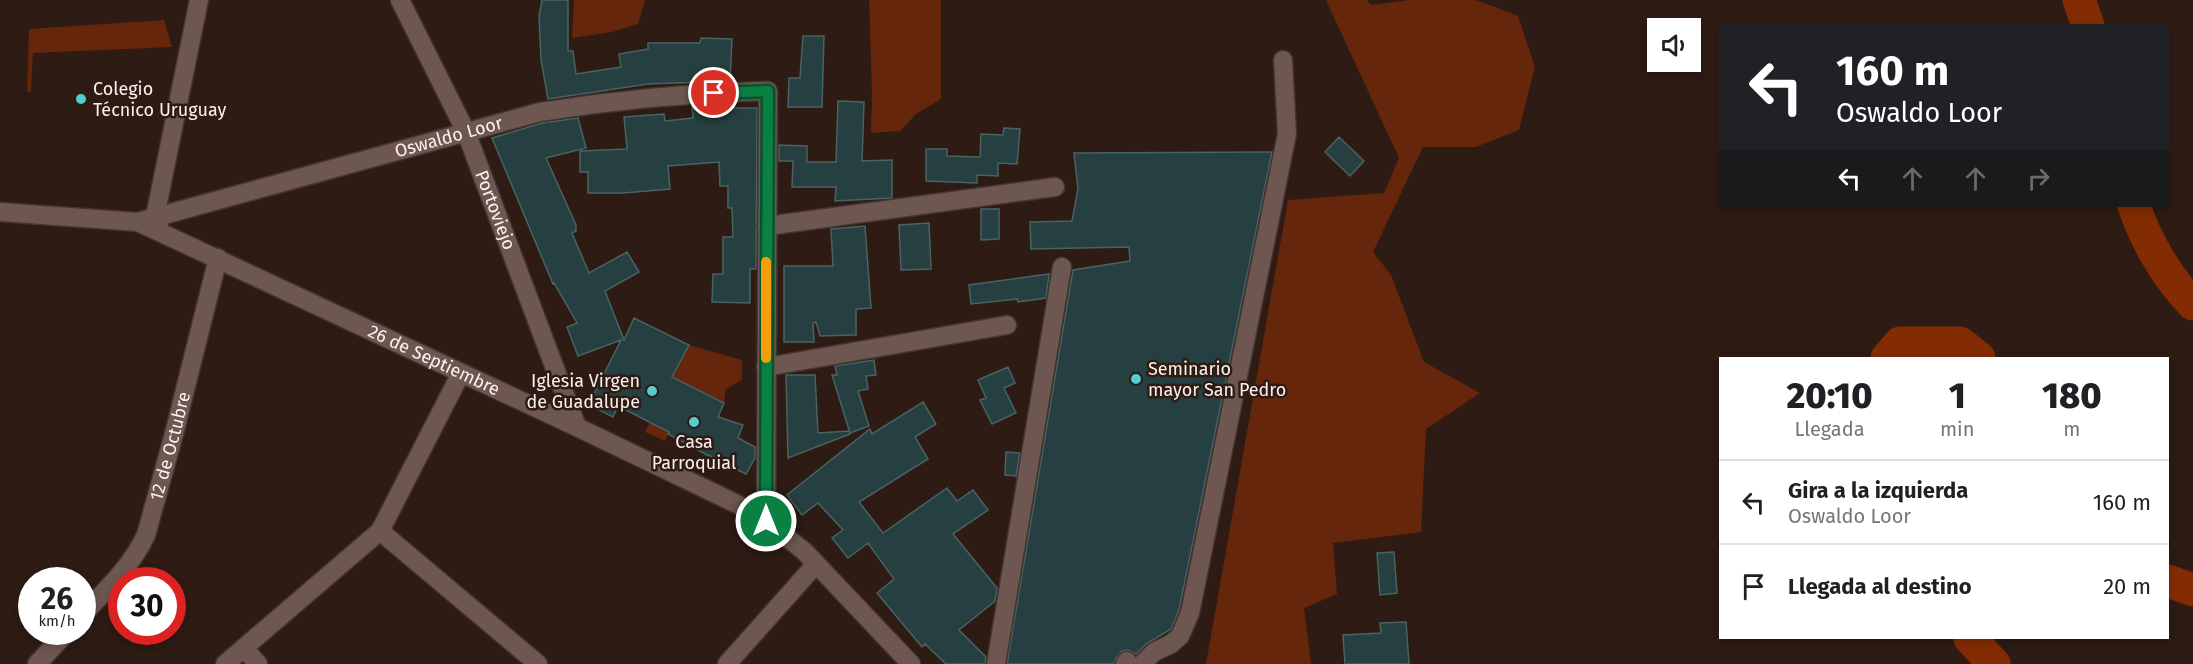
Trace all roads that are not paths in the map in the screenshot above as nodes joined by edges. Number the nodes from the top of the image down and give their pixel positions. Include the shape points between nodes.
1 (199, 0) edge
2 (400, 0) edge
3 (1283, 60) dead end
4 (466, 132) junction
5 (1055, 187) dead end
6 (0, 212) edge
7 (152, 224) junction
8 (767, 226) junction
9 (218, 258) junction
10 (1062, 267) dead end
11 (1007, 325) dead end
12 (766, 368) junction
13 (462, 373) junction
14 (577, 427) junction
15 (766, 521) junction
16 (380, 531) junction
17 (816, 564) junction
18 (96, 600) edge
19 (55, 645) edge
20 (244, 648) junction
21 (1131, 663) edge
22 (37, 664) edge
23 (225, 664) edge
24 (258, 664) edge
25 (538, 664) edge
26 (727, 664) edge
27 (910, 664) edge
28 (996, 664) edge

1 - 7 street
2 - 4 street, Portoviejo
3 - 21 street via 1287,134 1190,614 1180,636 1171,644
4 - 7 street, Oswaldo Loor
4 - 8 street, Oswaldo Loor via 540,112 607,101 768,91
4 - 14 street, Portoviejo
5 - 8 street
6 - 7 street, 26 de Septiembre
7 - 9 street, 26 de Septiembre
8 - 12 street
9 - 13 street, 26 de Septiembre
9 - 18 street, 12 de Octubre via 146,535 130,563
10 - 28 street
11 - 12 street
12 - 15 street
13 - 14 street, 26 de Septiembre
13 - 16 street
14 - 15 street, 26 de Septiembre
15 - 17 street, 26 de Septiembre
16 - 20 street
16 - 25 street
17 - 26 street
17 - 27 street, 26 de Septiembre
19 - 22 street
20 - 23 street
20 - 24 street

